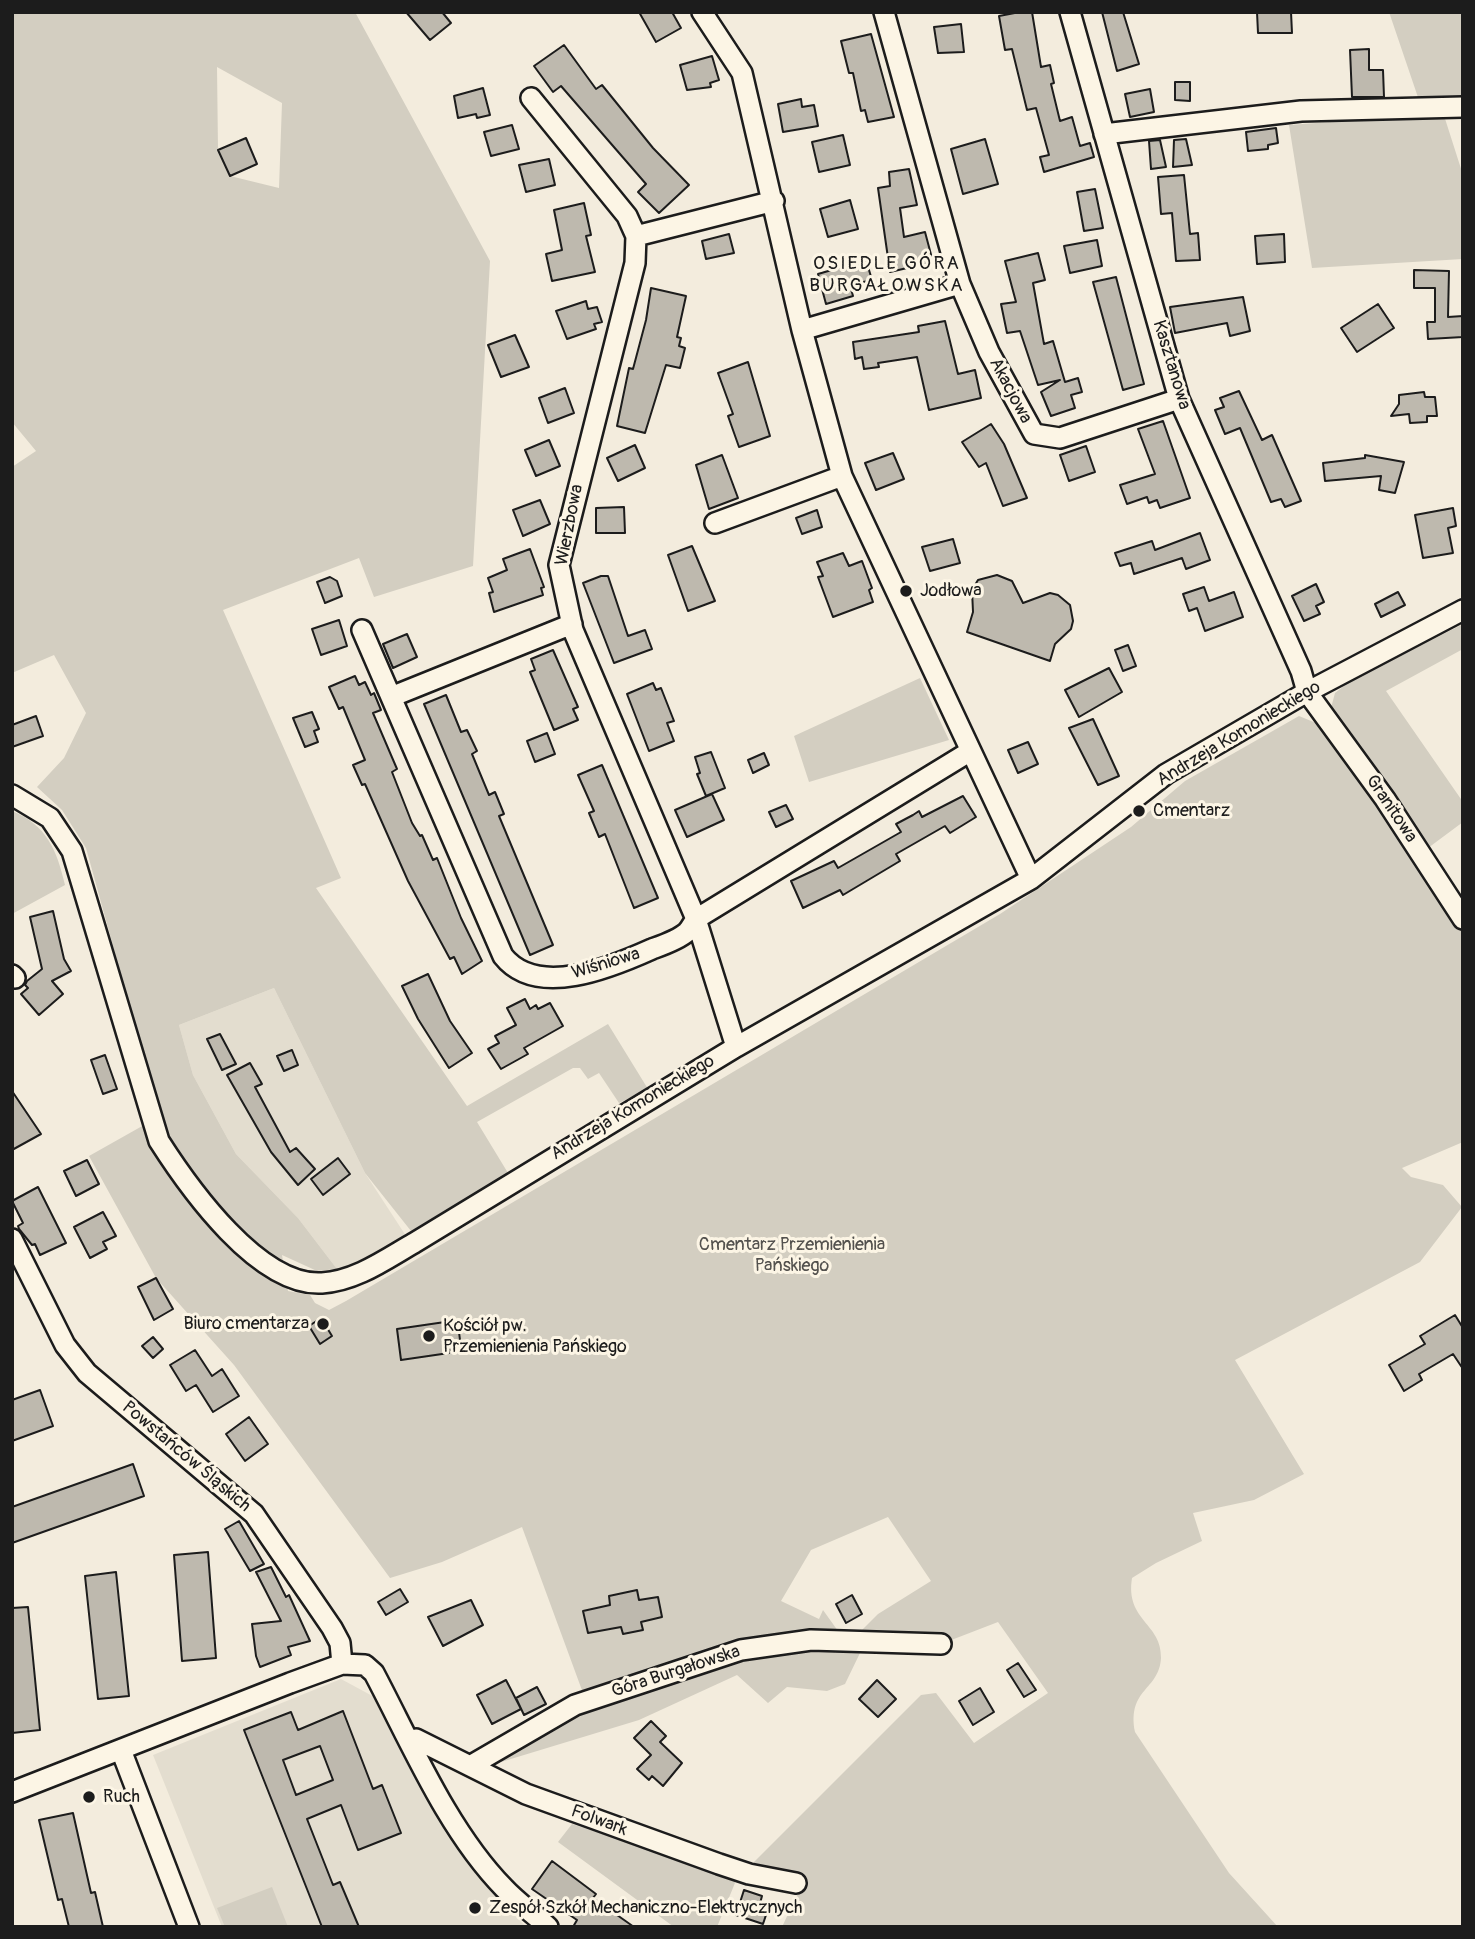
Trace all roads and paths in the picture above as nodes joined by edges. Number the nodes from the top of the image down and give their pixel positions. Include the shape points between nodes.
1 (702, 12) edge
2 (884, 12) edge
3 (1070, 12) edge
4 (531, 98) dead end
5 (1463, 107) edge
6 (1104, 134) junction
7 (774, 201) junction
8 (636, 236) junction
9 (960, 284) junction
10 (802, 330) junction
11 (1179, 399) junction
12 (842, 476) junction
13 (715, 523) dead end
14 (1463, 610) edge
15 (572, 624) junction
16 (362, 630) dead end
17 (391, 697) junction
18 (1311, 697) junction
19 (969, 752) junction
20 (12, 795) edge
21 (1031, 879) junction
22 (696, 919) junction
23 (1463, 919) edge
24 (736, 1047) junction
25 (12, 1239) edge
26 (941, 1644) dead end
27 (342, 1664) junction
28 (410, 1740) junction
29 (121, 1750) junction
30 (470, 1766) junction
31 (12, 1792) edge
32 (796, 1883) dead end
33 (189, 1927) edge
34 (548, 1927) edge

1 - 7 street via 742,73
2 - 9 street, Akacjowa
3 - 6 street, Kasztanowa
4 - 8 street via 625,214
5 - 6 street via 1301,111
6 - 11 street, Kasztanowa
7 - 8 street
7 - 10 street
8 - 15 street, Wierzbowa via 635,263 559,565
9 - 10 street
9 - 11 street, Akacjowa via 989,352 1034,434 1059,438
10 - 12 street
11 - 18 street, Kasztanowa
12 - 13 street
12 - 19 street
14 - 18 street, Andrzeja Komonieckiego
15 - 17 street
15 - 22 street, Wierzbowa
16 - 17 street, Wiśniowa
17 - 22 street, Wiśniowa via 503,956 518,970 574,976 604,968 687,933
18 - 21 street, Andrzeja Komonieckiego via 1166,774
18 - 23 street, Granitowa
19 - 21 street
19 - 22 street, Wiśniowa
20 - 24 street, Andrzeja Komonieckiego via 50,818 72,851 159,1140 223,1225 277,1271 295,1278 319,1284 364,1272
21 - 24 street, Andrzeja Komonieckiego
22 - 24 street, Wierzbowa
25 - 27 street, Powstańców Śląskich via 65,1345 87,1373 254,1514 332,1628 340,1643
26 - 30 street, Góra Burgałowska via 811,1640 741,1650 575,1705
27 - 28 street via 365,1665 373,1673
27 - 29 street
28 - 30 street, Folwark
28 - 34 street via 478,1857 504,1888
29 - 31 street
29 - 33 street
30 - 32 street, Folwark via 526,1794 719,1864

